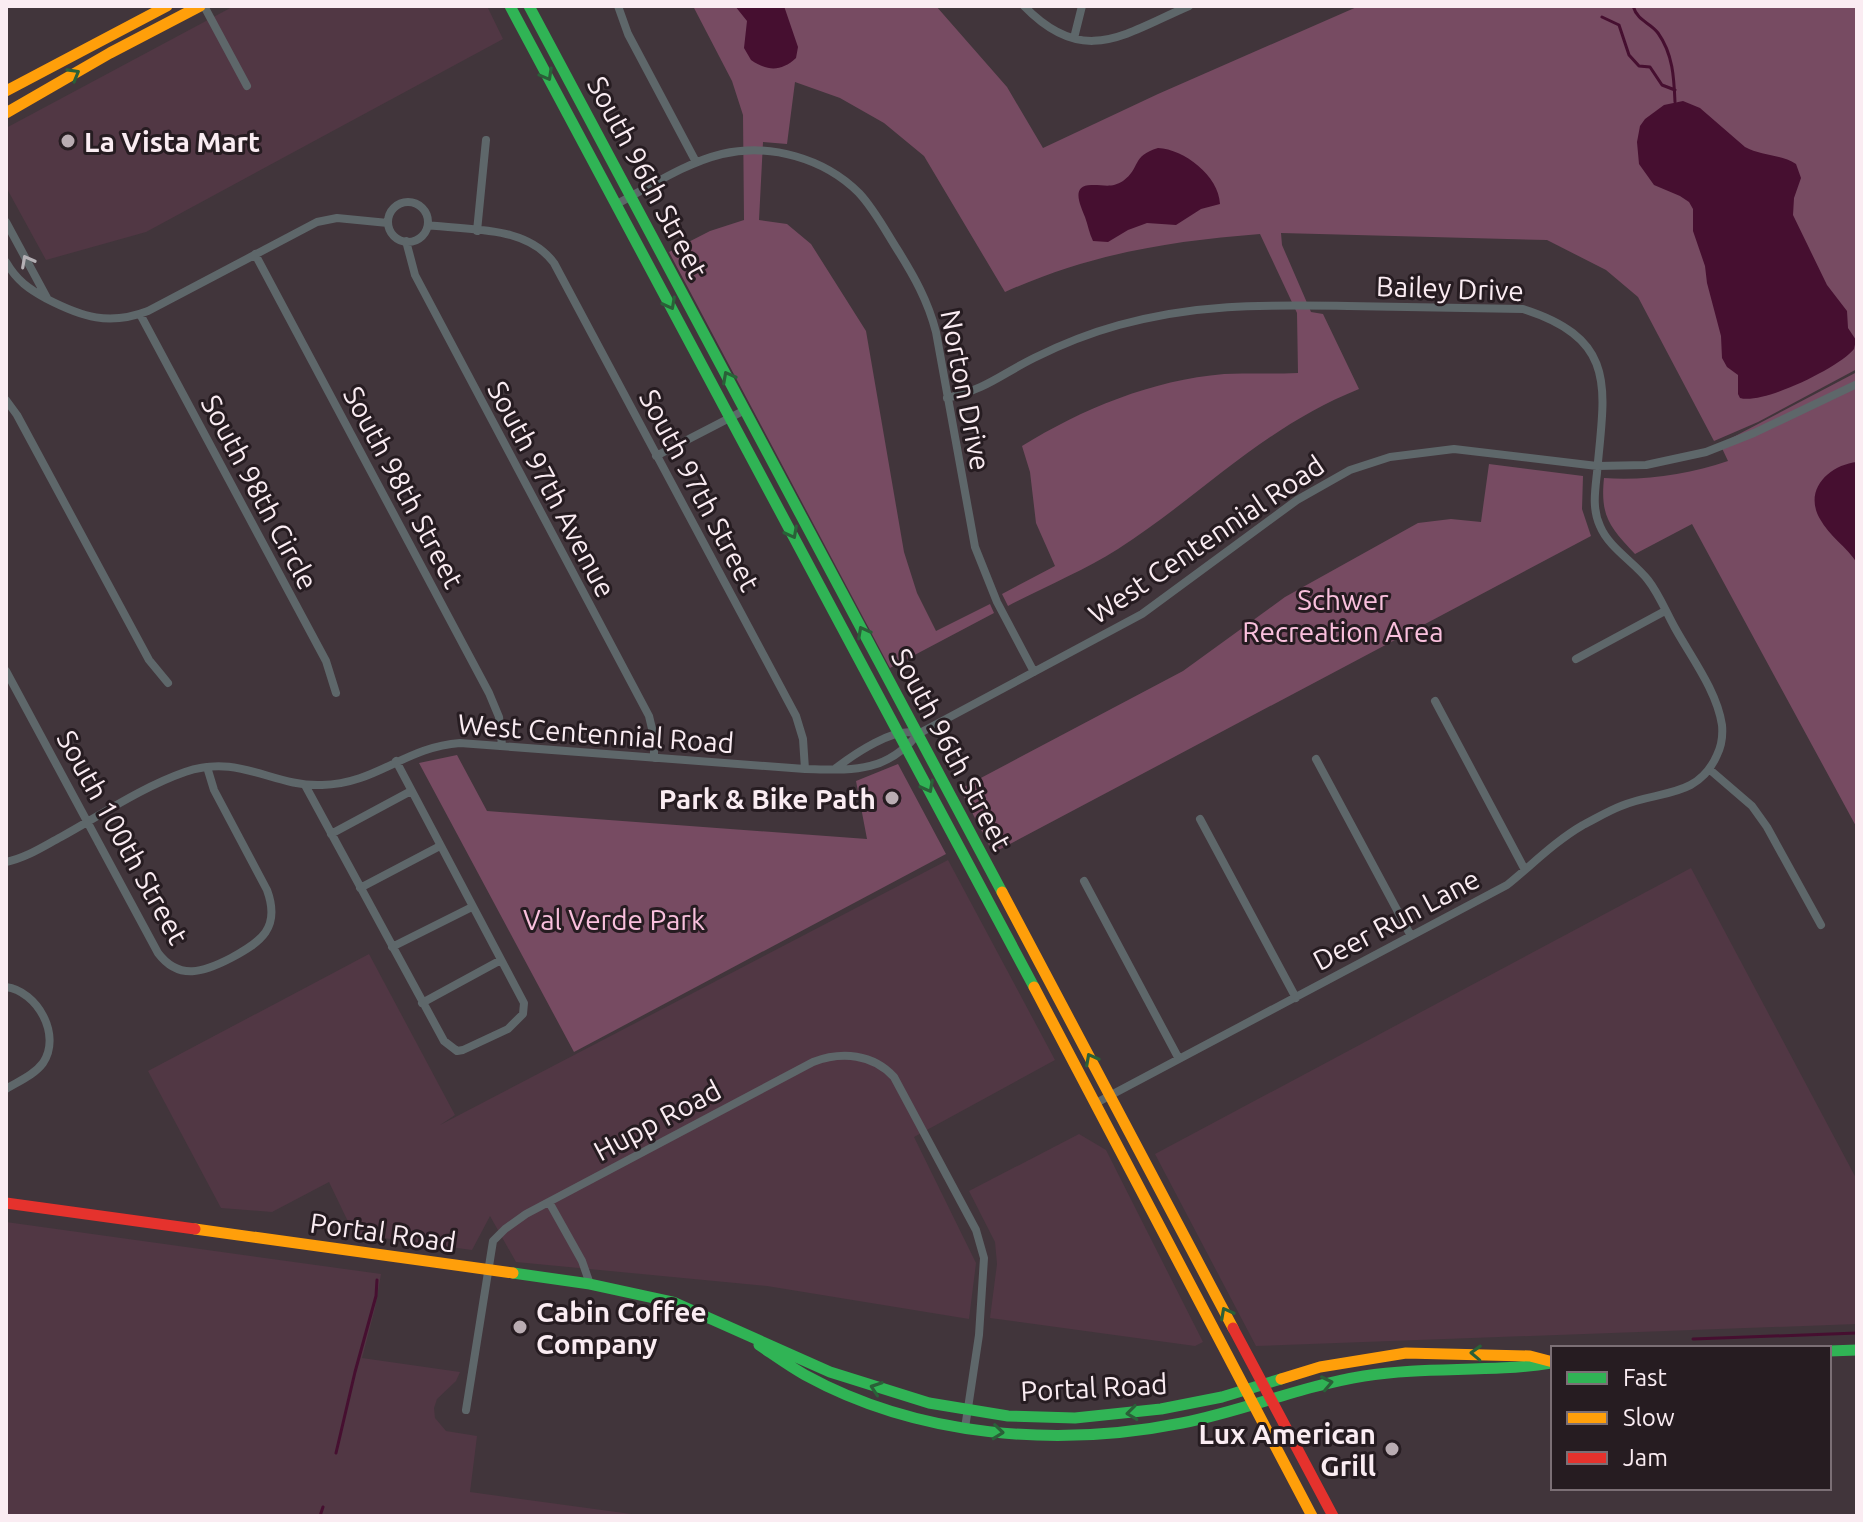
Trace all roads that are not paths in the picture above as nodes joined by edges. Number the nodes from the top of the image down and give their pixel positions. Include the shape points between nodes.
1 (167, 6) edge
2 (202, 6) edge
3 (510, 6) edge
4 (529, 6) edge
5 (618, 6) edge
6 (1024, 6) edge
7 (1082, 6) edge
8 (1189, 6) edge
9 (1074, 38) junction
10 (247, 86) dead end
11 (6, 91) edge
12 (6, 113) edge
13 (486, 140) dead end
14 (696, 162) junction
15 (632, 196) junction
16 (617, 204) junction
17 (6, 222) edge
18 (388, 223) junction
19 (428, 225) junction
20 (477, 231) junction
21 (406, 241) junction
22 (255, 254) junction
23 (6, 262) edge
24 (48, 299) junction
25 (140, 314) junction
26 (1857, 384) edge
27 (947, 398) junction
28 (6, 400) edge
29 (745, 410) junction
30 (725, 420) junction
31 (656, 456) junction
32 (1597, 466) junction
33 (1665, 611) junction
34 (1576, 659) dead end
35 (6, 671) edge
36 (1034, 672) junction
37 (168, 683) dead end
38 (336, 693) dead end
39 (1435, 701) dead end
40 (898, 733) junction
41 (918, 734) junction
42 (502, 745) junction
43 (906, 748) junction
44 (654, 758) junction
45 (1316, 759) dead end
46 (396, 761) junction
47 (207, 767) junction
48 (836, 768) junction
49 (805, 769) junction
50 (1709, 769) junction
51 (305, 785) junction
52 (411, 791) junction
53 (1200, 819) dead end
54 (87, 823) junction
55 (331, 834) junction
56 (440, 846) junction
57 (6, 862) edge
58 (1525, 870) junction
59 (1084, 881) dead end
60 (360, 888) junction
61 (472, 907) junction
62 (1821, 925) dead end
63 (1411, 936) junction
64 (392, 947) junction
65 (501, 960) junction
66 (6, 987) edge
67 (1296, 998) junction
68 (422, 1003) junction
69 (1179, 1059) junction
70 (6, 1089) edge
71 (1110, 1095) junction
72 (1096, 1103) junction
73 (549, 1202) junction
74 (6, 1203) edge
75 (487, 1270) junction
76 (590, 1284) junction
77 (746, 1335) junction
78 (1857, 1350) edge
79 (1831, 1351) edge
80 (1551, 1361) edge
81 (1551, 1362) edge
82 (1262, 1382) junction
83 (1246, 1389) junction
84 (1270, 1399) junction
85 (1252, 1405) junction
86 (466, 1410) dead end
87 (968, 1410) junction
88 (965, 1428) junction
89 (1312, 1516) edge
90 (1333, 1516) edge

1 - 11 main road
2 - 10 street
12 -> 2 main road
3 -> 16 main road, South 96th Street
4 - 15 main road, South 96th Street
5 - 14 street
6 - 9 street via 1051,30
7 - 9 street
8 - 9 street via 1118,38
13 - 20 street
14 - 15 street, Norton Drive
14 - 27 street, Norton Drive via 725,153 787,154 819,164 859,193 921,288 936,332
15 - 16 street, Norton Drive
29 -> 15 main road, South 96th Street
16 -> 30 main road, South 96th Street
24 -> 17 street
18 - 19 street via 395,207 411,202 426,212
18 - 21 street via 392,234
18 - 22 street via 326,219
19 - 20 street
19 - 21 street via 419,238
20 - 31 street, South 97th Street via 522,237 544,249
21 - 44 street, South 97th Avenue via 415,275 649,716
22 - 25 street
22 - 42 street, South 98th Street via 489,693
23 - 24 street via 32,293
24 - 25 street via 88,317
25 - 38 street, South 98th Circle via 326,661
26 - 32 street, West Centennial Road via 1706,452 1646,465
27 - 32 street, Bailey Drive via 982,388 1031,359 1090,334 1198,309 1280,304 1523,309 1555,319 1576,334 1600,371 1604,416
27 - 36 street, Norton Drive via 975,547
28 - 37 street via 149,660
29 - 30 street
41 -> 29 main road, South 96th Street
30 - 31 street
30 -> 40 main road, South 96th Street
31 - 49 street, South 97th Street via 796,716
32 - 33 street, Bailey Drive via 1594,503 1599,524 1649,581
32 - 36 street, West Centennial Road via 1454,449 1390,457 1350,470 1297,500 1142,614
33 - 34 street
33 - 50 street, Bailey Drive via 1717,707 1722,741
35 - 54 street, South 100th Street
36 - 41 street, West Centennial Road
39 - 58 street
40 - 41 street
40 - 43 main road, South 96th Street
40 - 48 street
41 - 43 street, West Centennial Road
71 -> 41 main road, South 96th Street
42 - 44 street, West Centennial Road
42 - 46 street, West Centennial Road via 446,744
43 - 48 street, West Centennial Road via 871,767
43 -> 72 main road, South 96th Street
44 - 49 street, West Centennial Road
45 - 63 street
46 - 51 street, West Centennial Road via 351,782
46 - 52 street
47 - 51 street, West Centennial Road via 242,767
47 - 54 street, West Centennial Road via 175,776
47 - 54 street, South 100th Street via 271,905 262,938 205,971 177,970 165,961
48 - 49 street, West Centennial Road
50 - 58 street, Deer Run Lane via 1685,790 1621,805 1553,844
50 - 62 street via 1767,827
51 - 55 street
52 - 55 street
52 - 56 street
53 - 67 street
54 - 57 street, West Centennial Road
55 - 60 street
56 - 60 street
56 - 61 street
58 - 63 street, Deer Run Lane
59 - 69 street
60 - 64 street
61 - 64 street
61 - 65 street
63 - 67 street, Deer Run Lane
64 - 68 street
65 - 68 street
65 - 68 street via 525,1009 508,1029 485,1042 457,1051 444,1041
66 - 70 street via 34,1002 49,1040 40,1066
67 - 69 street, Deer Run Lane
69 - 71 street, Deer Run Lane
71 - 72 street, Deer Run Lane
82 -> 71 main road, South 96th Street
72 - 83 main road, South 96th Street
73 - 75 street, Hupp Road via 493,1241
73 - 76 street
73 - 87 street, Hupp Road via 813,1062 858,1056 886,1068 976,1230 984,1258
74 - 75 main road, Portal Road
75 - 76 main road, Portal Road
75 - 86 street, Hupp Road
76 - 77 main road, Portal Road via 673,1302
87 -> 77 main road, Portal Road via 875,1388
77 - 88 main road, Portal Road via 779,1361 842,1393
78 - 79 main road
80 -> 82 main road, Portal Road via 1530,1356 1406,1353
84 -> 81 main road, Portal Road via 1368,1376
82 - 83 main road, Portal Road
82 - 84 main road, South 96th Street
83 - 85 main road, South 96th Street
83 -> 87 main road, Portal Road via 1123,1415 1048,1418
84 - 85 main road, Portal Road
84 - 90 main road, South 96th Street
88 -> 85 main road, Portal Road via 1046,1436 1110,1434 1180,1424
85 - 89 main road, South 96th Street
87 - 88 street

